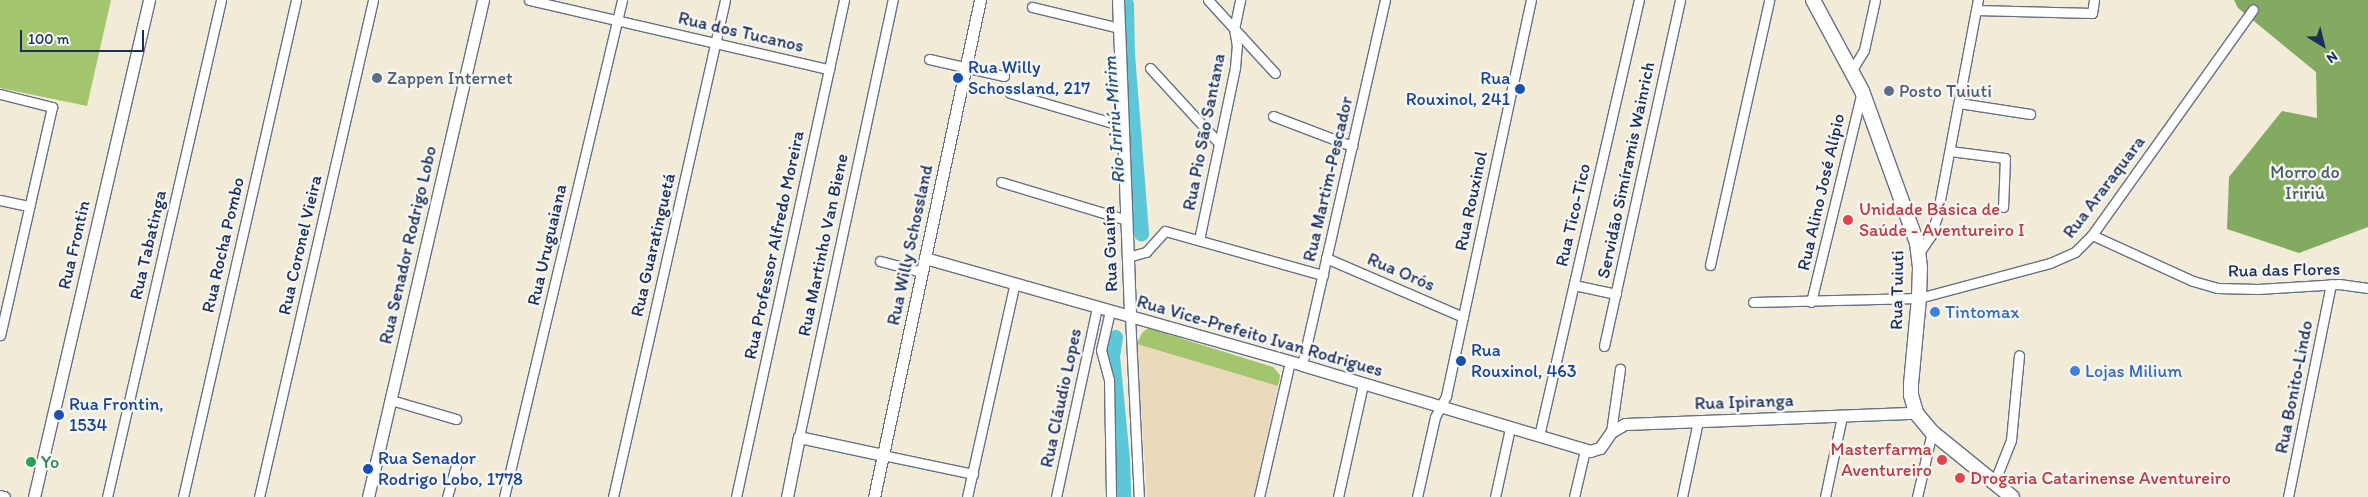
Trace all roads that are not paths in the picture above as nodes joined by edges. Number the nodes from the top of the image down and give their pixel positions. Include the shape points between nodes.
1 (149, 0) edge
2 (221, 0) edge
3 (296, 0) edge
4 (373, 0) edge
5 (483, 0) edge
6 (528, 0) edge
7 (622, 0) edge
8 (725, 0) edge
9 (844, 0) edge
10 (893, 0) edge
11 (980, 0) edge
12 (1118, 0) edge
13 (1208, 0) edge
14 (1240, 0) edge
15 (1385, 0) edge
16 (1531, 0) edge
17 (1639, 0) edge
18 (1680, 0) edge
19 (1769, 0) edge
20 (1814, 0) edge
21 (1876, 0) edge
22 (1978, 0) edge
23 (2094, 0) edge
24 (556, 3) edge
25 (1032, 6) dead end
26 (2253, 9) dead end
27 (1976, 10) junction
28 (617, 20) junction
29 (1119, 28) junction
30 (1234, 29) junction
31 (715, 43) junction
32 (929, 60) dead end
33 (966, 67) junction
34 (1150, 68) dead end
35 (829, 69) junction
36 (1852, 70) junction
37 (1274, 73) dead end
38 (1004, 76) dead end
39 (1862, 91) junction
40 (1010, 93) dead end
41 (0, 94) edge
42 (1958, 103) junction
43 (2030, 114) dead end
44 (1273, 116) dead end
45 (1123, 126) junction
46 (1219, 142) junction
47 (1352, 146) junction
48 (1950, 151) junction
49 (1001, 182) dead end
50 (0, 200) edge
51 (30, 206) junction
52 (2003, 207) dead end
53 (1127, 220) junction
54 (2092, 235) junction
55 (1199, 240) junction
56 (1919, 254) junction
57 (1128, 256) junction
58 (925, 258) junction
59 (1326, 258) junction
60 (880, 262) dead end
61 (1710, 265) dead end
62 (922, 272) junction
63 (1322, 275) junction
64 (1014, 283) junction
65 (2331, 284) junction
66 (1574, 285) junction
67 (2368, 288) edge
68 (1616, 294) junction
69 (1919, 298) junction
70 (1753, 302) dead end
71 (1811, 302) junction
72 (1097, 307) junction
73 (1110, 310) junction
74 (1130, 316) junction
75 (1463, 316) junction
76 (0, 334) edge
77 (1604, 346) dead end
78 (2019, 355) dead end
79 (1290, 362) junction
80 (1302, 365) junction
81 (1620, 369) dead end
82 (1363, 384) junction
83 (390, 400) junction
84 (1439, 406) junction
85 (1916, 413) junction
86 (1842, 416) junction
87 (456, 419) dead end
88 (1698, 421) junction
89 (1510, 428) junction
90 (1610, 432) junction
91 (1932, 432) junction
92 (1539, 436) junction
93 (799, 437) junction
94 (1585, 450) junction
95 (883, 455) junction
96 (456, 465) dead end
97 (973, 474) junction
98 (1994, 483) junction
99 (34, 497) edge
100 (107, 497) edge
101 (183, 497) edge
102 (259, 497) edge
103 (368, 497) edge
104 (447, 497) edge
105 (504, 497) edge
106 (613, 497) edge
107 (736, 497) edge
108 (787, 497) edge
109 (874, 497) edge
110 (968, 497) edge
111 (1056, 497) edge
112 (1111, 497) edge
113 (1139, 497) edge
114 (1259, 497) edge
115 (1338, 497) edge
116 (1417, 497) edge
117 (1495, 497) edge
118 (1574, 497) edge
119 (1682, 497) edge
120 (1825, 497) edge
121 (1917, 497) edge
122 (2012, 497) edge
123 (2288, 497) edge

1 - 99 street, Rua Frontin
2 - 100 street, Rua Tabatinga
3 - 101 street, Rua Rocha Pombo
4 - 102 street, Rua Coronel Vieira
5 - 83 street, Rua Senador Rodrigo Lobo
6 - 24 street, Rua dos Tucanos
7 - 28 street, Rua Uruguaiana
8 - 31 street, Rua Guaratinguetá
9 - 35 street, Rua Professor Alfredo Moreira
10 - 93 street, Rua Martinho Van Biene
11 - 33 street, Rua Willy Schossland
12 - 29 street, Rua Guaíra
13 - 30 street
14 - 30 street, Rua Pio São Santana
15 - 47 street, Rua Martim-Pescador
16 - 75 street, Rua Rouxinol
17 - 66 street, Rua Tico-Tico
18 - 68 street, Servidão Simíramis Wainrich
19 - 61 street
20 - 36 main road, Rua Tuiuti
21 - 36 street via 1864,50
22 - 27 street
23 - 27 street via 2092,13
24 - 28 street, Rua dos Tucanos
25 - 29 street
26 - 54 street, Rua Araraquara
27 - 42 street
28 - 31 street, Rua dos Tucanos
28 - 105 street, Rua Uruguaiana
29 - 45 street, Rua Guaíra
30 - 37 street
30 - 46 street, Rua Pio São Santana via 1236,56
31 - 35 street, Rua dos Tucanos
31 - 106 street, Rua Guaratinguetá
32 - 33 street
33 - 38 street
33 - 58 street, Rua Willy Schossland
34 - 46 street
35 - 107 street, Rua Professor Alfredo Moreira
36 - 39 main road, Rua Tuiuti
39 - 56 main road, Rua Tuiuti via 1910,220
39 - 71 street, Rua Alino José Alípio
40 - 45 street
41 - 51 street via 52,107
42 - 43 street
42 - 48 street
44 - 47 street
45 - 53 street, Rua Guaíra
46 - 55 street, Rua Pio São Santana
47 - 59 street, Rua Martim-Pescador
48 - 52 street via 2005,158
48 - 56 street via 1935,225
49 - 53 street
50 - 51 street
51 - 76 street
53 - 57 street, Rua Guaíra
54 - 65 street, Rua das Flores via 2193,281 2217,288
54 - 69 street, Rua Araraquara via 2075,252 2050,263
55 - 57 street via 1164,231 1146,252
55 - 63 street
56 - 69 main road, Rua Tuiuti
57 - 74 street, Rua Guaíra
58 - 62 street, Rua Willy Schossland
58 - 64 street, Rua Vice-Prefeito Ivan Rodrigues
59 - 63 street, Rua Martim-Pescador
59 - 75 street, Rua Orós
60 - 62 street
62 - 95 street, Rua Willy Schossland
63 - 80 street, Rua Martim-Pescador
64 - 72 street, Rua Vice-Prefeito Ivan Rodrigues
64 - 97 street
65 - 67 street, Rua das Flores
65 - 123 street, Rua Bonito-Lindo
66 - 68 street
66 - 92 street, Rua Tico-Tico
68 - 77 street, Servidão Simíramis Wainrich
69 - 71 street, Rua Araraquara
69 - 85 main road, Rua Tuiuti via 1911,384
70 - 71 street, Rua Araraquara
72 - 73 street, Rua Vice-Prefeito Ivan Rodrigues
72 - 111 street, Rua Cláudio Lopes
73 - 74 street, Rua Vice-Prefeito Ivan Rodrigues
73 - 112 street via 1101,350 1108,380
74 - 79 street, Rua Vice-Prefeito Ivan Rodrigues
74 - 113 street, Rua Guaíra
75 - 84 street, Rua Rouxinol via 1446,396
78 - 98 street via 2011,440
79 - 80 street, Rua Vice-Prefeito Ivan Rodrigues
79 - 114 street
80 - 82 street, Rua Vice-Prefeito Ivan Rodrigues
81 - 90 street
82 - 84 street, Rua Vice-Prefeito Ivan Rodrigues
82 - 115 street
83 - 87 street
83 - 103 street, Rua Senador Rodrigo Lobo
84 - 89 street, Rua Vice-Prefeito Ivan Rodrigues
84 - 116 street, Rua Rouxinol
85 - 86 street, Rua Ipiranga
85 - 91 main road, Rua Tuiuti
86 - 88 street, Rua Ipiranga
86 - 120 street
88 - 90 street, Rua Ipiranga via 1625,424
88 - 119 street
89 - 92 street, Rua Vice-Prefeito Ivan Rodrigues
89 - 117 street
90 - 94 street, Rua Ipiranga via 1600,448
91 - 98 main road, Rua Tuiuti
91 - 121 street
92 - 94 street, Rua Vice-Prefeito Ivan Rodrigues
93 - 95 street
93 - 108 street, Rua Martinho Van Biene
94 - 118 street
95 - 97 street
95 - 109 street, Rua Willy Schossland
96 - 104 street
97 - 110 street
98 - 122 main road, Rua Tuiuti

